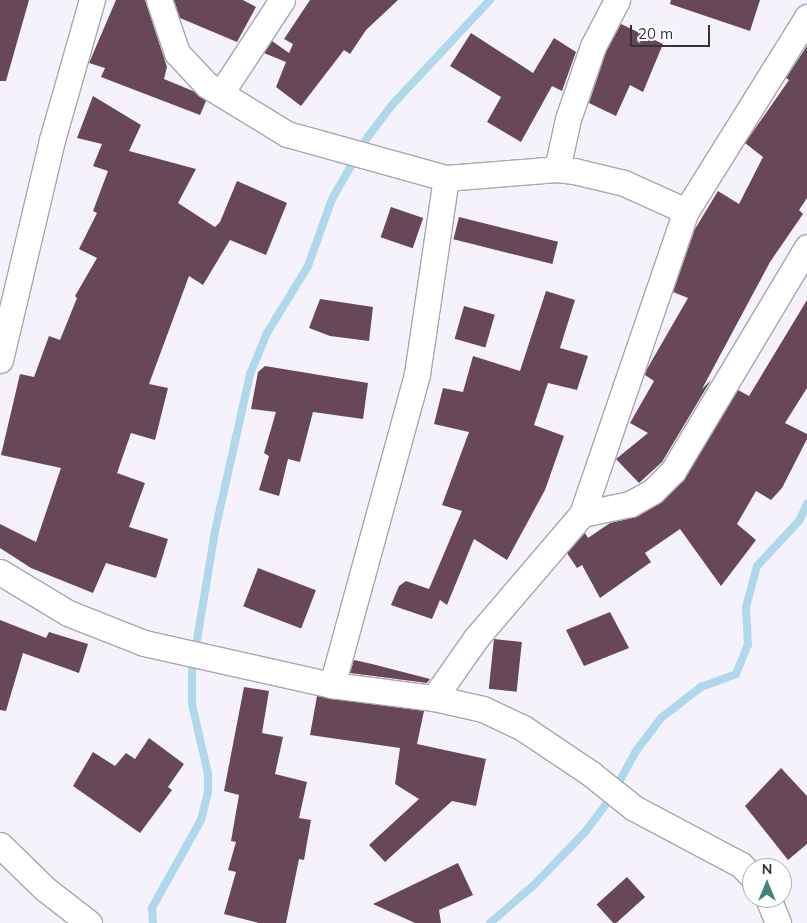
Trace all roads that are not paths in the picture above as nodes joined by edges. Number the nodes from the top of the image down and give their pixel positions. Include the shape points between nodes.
1 (92, 0) edge
2 (159, 0) edge
3 (282, 0) edge
4 (617, 0) edge
5 (807, 17) edge
6 (221, 93) junction
7 (557, 169) junction
8 (446, 178) junction
9 (686, 211) junction
10 (807, 248) edge
11 (5, 305) edge
12 (0, 360) edge
13 (582, 514) junction
14 (0, 572) edge
15 (332, 684) junction
16 (434, 698) junction
17 (0, 845) edge
18 (742, 866) edge
19 (772, 908) edge
20 (89, 923) edge
21 (778, 923) edge

1 - 11 street
2 - 6 street via 177,53 207,85
3 - 6 street
4 - 7 street via 593,46 568,118
5 - 9 street
6 - 8 street via 288,134
7 - 8 street
7 - 9 street via 624,183
8 - 15 street via 417,374
9 - 13 street
10 - 13 street via 673,471 653,491 630,504
11 - 12 street
13 - 16 street via 476,638
14 - 15 street via 68,613 144,643
15 - 16 street
16 - 18 street via 483,709 523,728 590,773 634,808
17 - 20 street via 44,888
19 - 21 street

